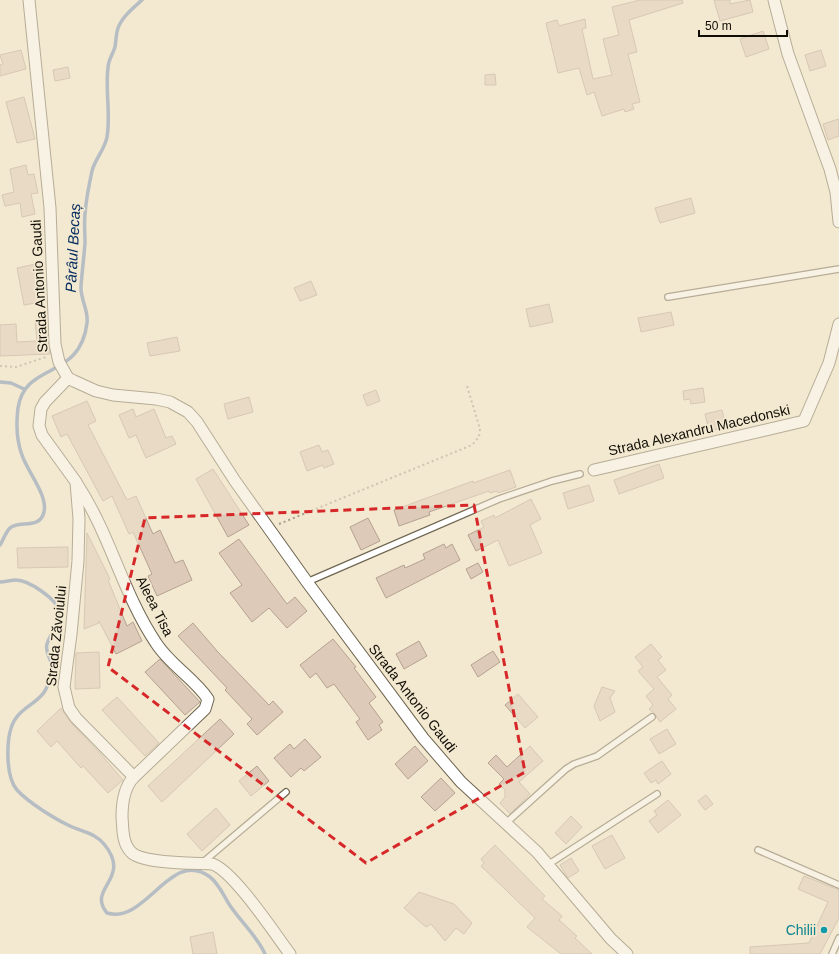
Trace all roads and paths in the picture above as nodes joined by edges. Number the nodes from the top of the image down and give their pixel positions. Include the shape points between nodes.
1 (29, 0) edge
2 (774, 0) edge
3 (839, 222) edge
4 (839, 269) edge
5 (668, 297) dead end
6 (839, 324) edge
7 (0, 366) edge
8 (62, 366) junction
9 (467, 386) dead end
10 (594, 470) dead end
11 (580, 474) dead end
12 (76, 482) junction
13 (268, 528) junction
14 (306, 582) junction
15 (652, 717) dead end
16 (134, 777) junction
17 (286, 792) dead end
18 (657, 794) dead end
19 (506, 824) junction
20 (758, 850) dead end
21 (202, 863) junction
22 (549, 864) junction
23 (839, 884) edge
24 (839, 938) edge
25 (290, 954) edge
26 (627, 954) edge
27 (832, 954) edge

1 - 8 street, Strada Antonio Gaudi via 50,208 55,344
2 - 3 street via 788,54 830,169 836,192
4 - 5 lane
6 - 10 street, Strada Alexandru Macedonski via 828,363 804,421
7 - 8 path
8 - 12 street via 41,409 39,426 42,436
8 - 13 street, Strada Antonio Gaudi via 96,391 170,402 188,412
9 - 13 path via 480,429 479,438 472,445
11 - 14 lane via 499,499
12 - 16 street, Strada Zăvoiului via 78,554 65,698 76,718
12 - 16 street, Aleea Tisa via 93,512 154,641 208,699 205,709
13 - 14 street, Strada Antonio Gaudi
14 - 19 street, Strada Antonio Gaudi via 445,764
15 - 19 lane via 596,756 566,769
16 - 21 street via 125,788 122,814 125,840 131,852 144,858
17 - 21 lane
18 - 22 lane
19 - 22 street, Strada Antonio Gaudi
20 - 23 lane
21 - 25 street via 216,865 226,872
22 - 26 street, Strada Antonio Gaudi via 611,940
24 - 27 lane

